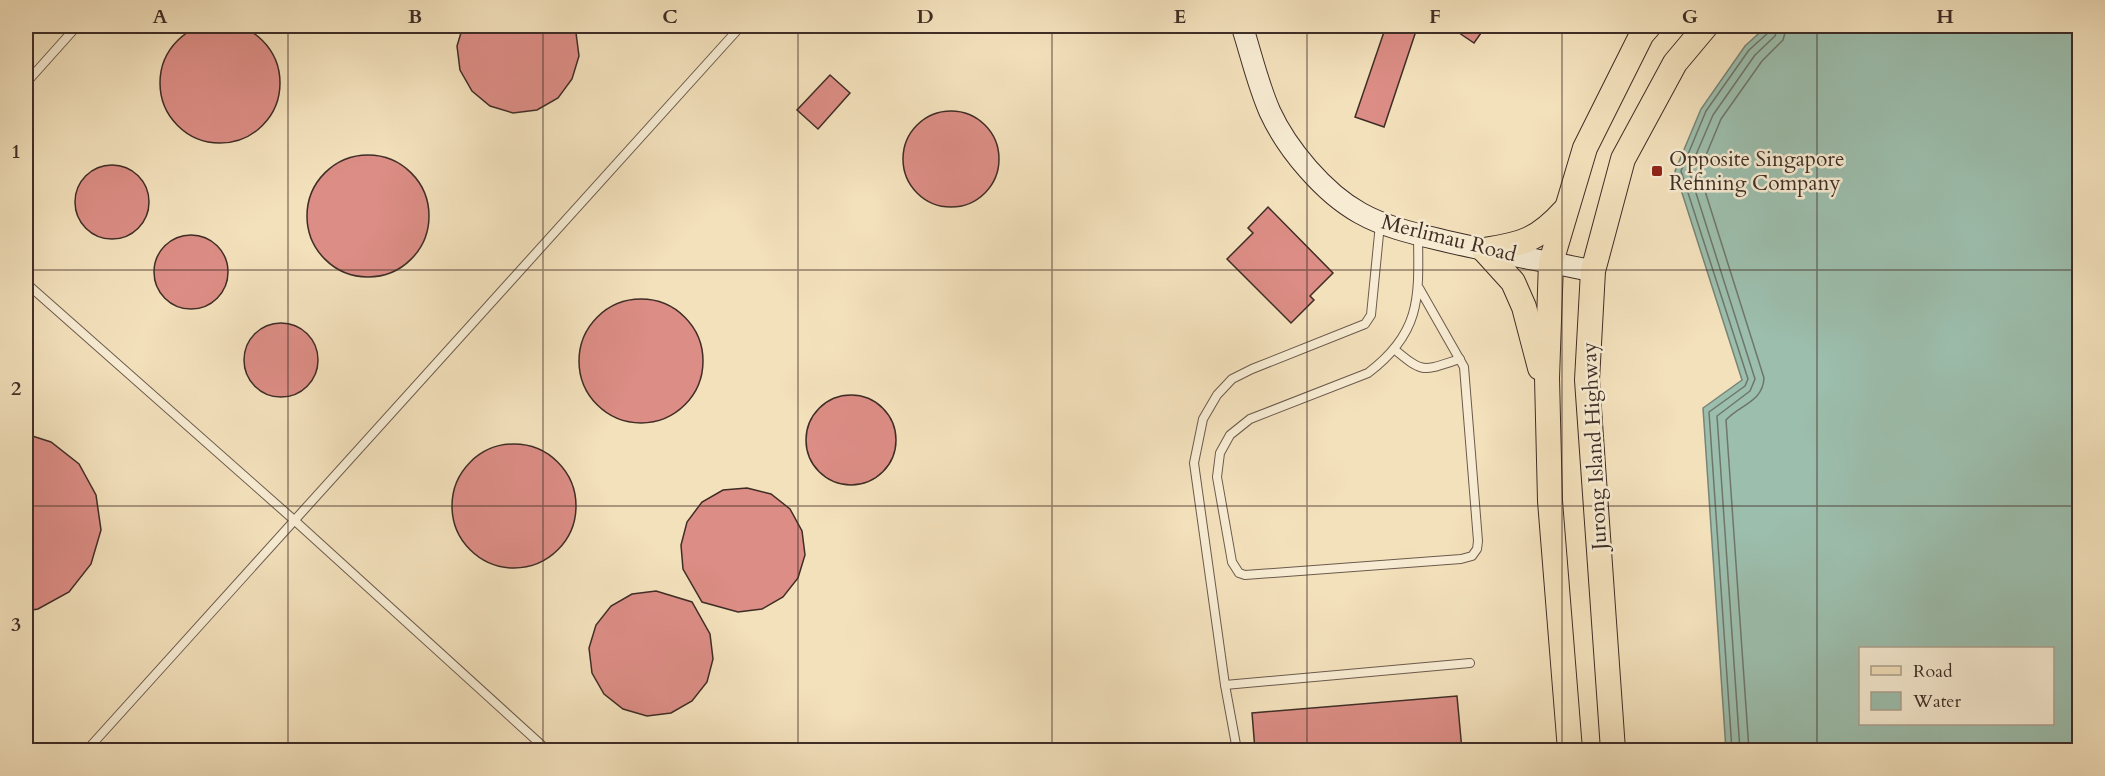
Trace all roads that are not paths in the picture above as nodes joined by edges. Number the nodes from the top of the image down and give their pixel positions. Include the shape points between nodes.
1 (77, 26) edge
2 (741, 26) edge
3 (1242, 26) edge
4 (1649, 26) edge
5 (1706, 26) edge
6 (26, 84) edge
7 (1567, 208) junction
8 (1380, 222) junction
9 (1418, 234) junction
10 (1484, 250) junction
11 (1551, 262) junction
12 (1593, 271) junction
13 (26, 283) edge
14 (1419, 288) junction
15 (1394, 349) junction
16 (1460, 359) junction
17 (1548, 362) junction
18 (1587, 362) junction
19 (1547, 397) junction
20 (294, 520) junction
21 (1470, 663) dead end
22 (1225, 685) junction
23 (87, 750) edge
24 (547, 750) edge
25 (1237, 750) edge
26 (1570, 750) edge
27 (1613, 750) edge

1 - 6 lane
2 - 20 lane
3 - 8 street, Merlimau Road via 1270,112 1288,142 1311,172 1342,201
4 - 7 main road, Jurong Island Highway via 1585,148
5 - 12 main road, Jurong Island Highway via 1675,63 1623,159
7 - 10 main road via 1539,235 1521,244
7 - 11 main road, Jurong Island Highway
8 - 9 street, Merlimau Road
8 - 22 lane via 1371,315 1365,324 1232,380 1217,395 1203,419 1194,463
9 - 10 street, Merlimau Road
9 - 14 lane
10 - 11 street, Merlimau Road
10 - 19 main road via 1513,282 1524,307
11 - 12 street, Merlimau Road
11 - 17 main road, Jurong Island Highway
12 - 18 main road, Jurong Island Highway
13 - 20 lane
14 - 15 lane via 1414,314
14 - 16 lane
15 - 16 lane via 1418,368
15 - 16 lane via 1368,373 1250,419 1230,435 1220,453 1217,477 1232,562 1239,573 1472,556 1478,541 1466,378
17 - 18 main road via 1558,352 1573,349
17 - 19 main road, Jurong Island Highway
18 - 27 main road, Jurong Island Highway
19 - 26 main road, Jurong Island Highway
20 - 23 lane
20 - 24 lane
21 - 22 lane
22 - 25 lane

